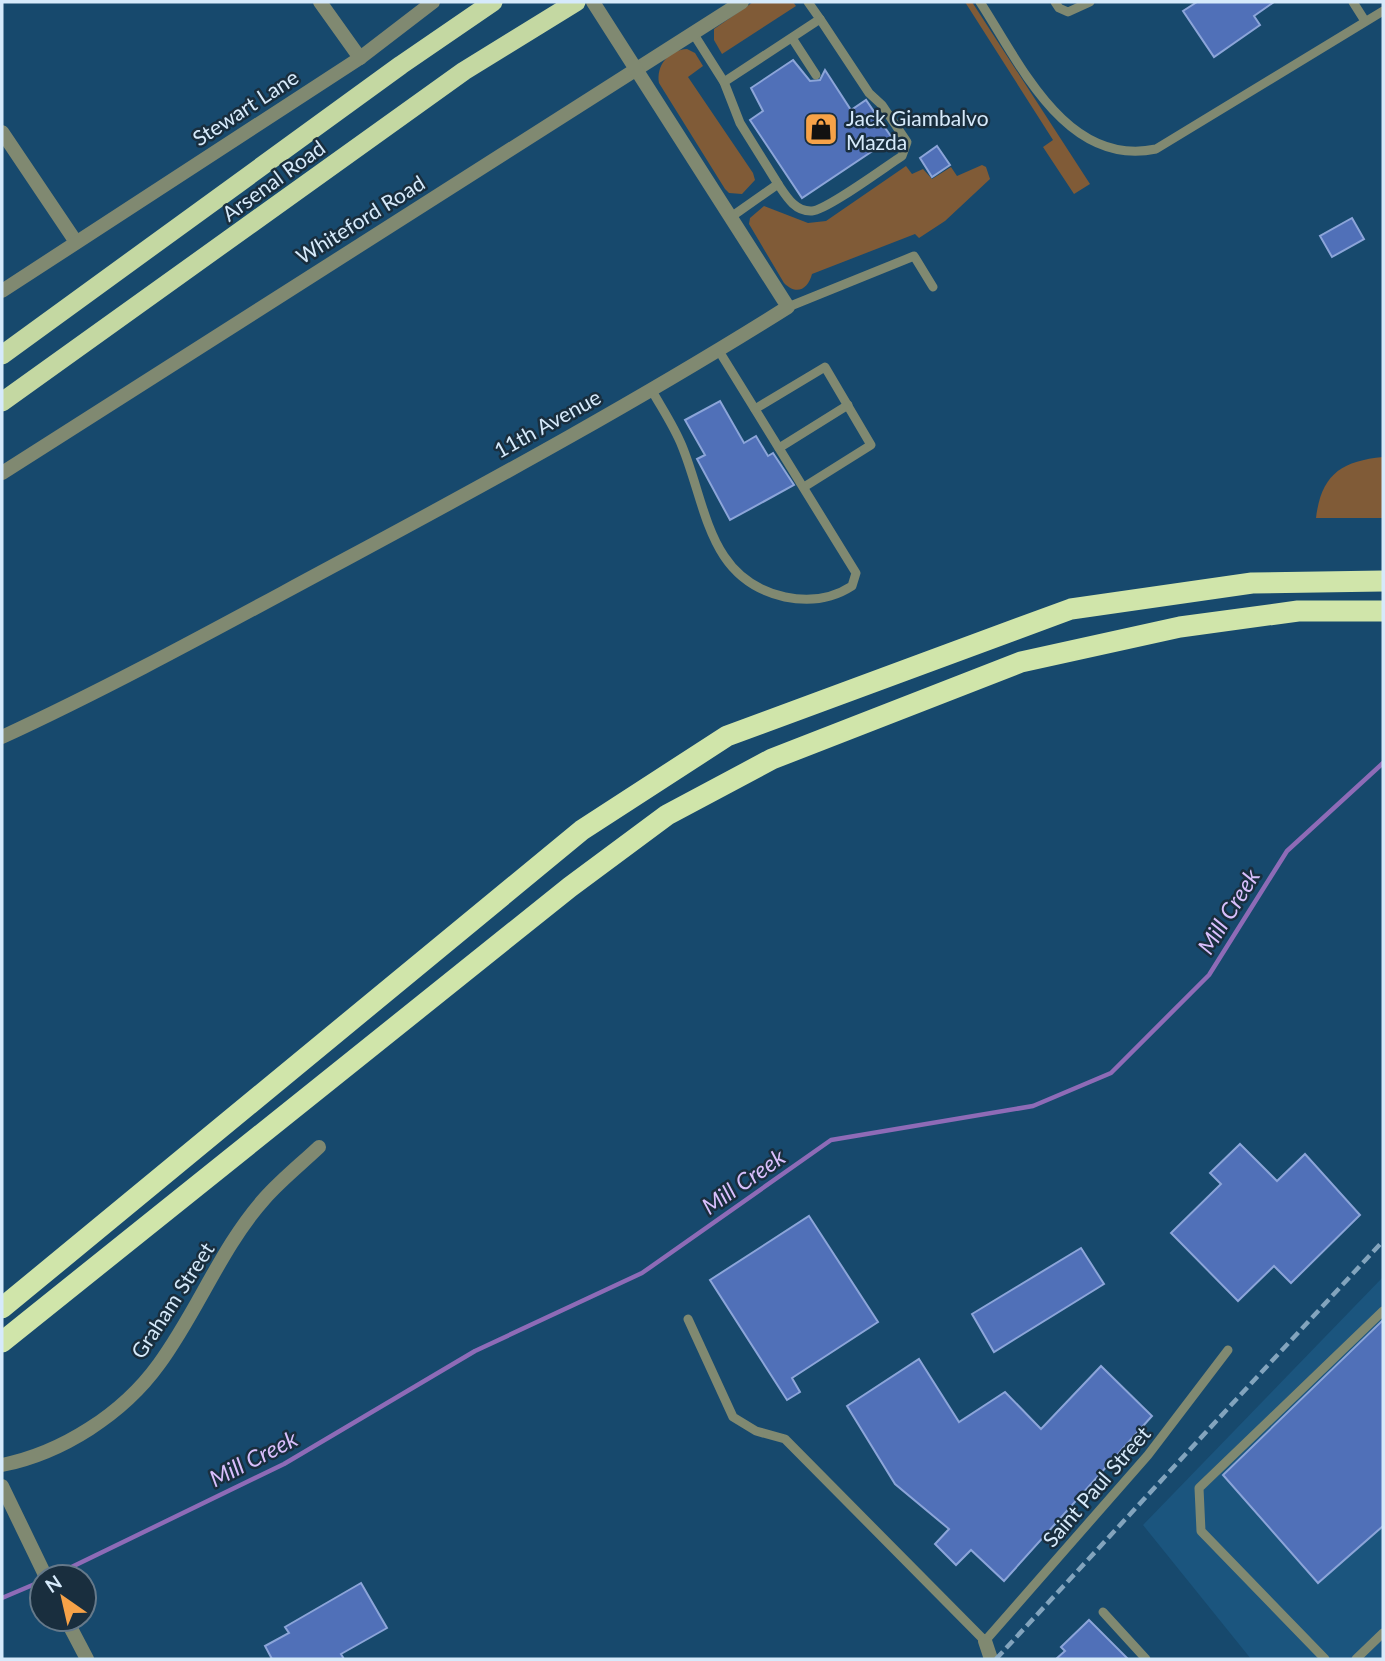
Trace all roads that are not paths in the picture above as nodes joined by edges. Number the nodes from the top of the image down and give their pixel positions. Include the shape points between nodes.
1 (320, 2) edge
2 (433, 2) edge
3 (494, 2) edge
4 (576, 2) edge
5 (593, 2) edge
6 (742, 2) edge
7 (808, 2) edge
8 (981, 2) edge
9 (1055, 2) edge
10 (1090, 2) edge
11 (1353, 2) edge
12 (1383, 11) edge
13 (820, 19) junction
14 (1365, 21) junction
15 (693, 33) junction
16 (792, 38) junction
17 (360, 58) junction
18 (636, 69) junction
19 (816, 75) dead end
20 (724, 82) junction
21 (2, 132) edge
22 (16, 154) junction
23 (2, 163) edge
24 (779, 184) junction
25 (731, 217) junction
26 (76, 242) junction
27 (933, 287) dead end
28 (2, 291) edge
29 (788, 307) junction
30 (719, 351) junction
31 (2, 355) edge
32 (651, 389) junction
33 (2, 402) edge
34 (848, 405) junction
35 (755, 409) junction
36 (779, 447) junction
37 (2, 473) edge
38 (804, 487) junction
39 (1383, 581) edge
40 (1383, 611) edge
41 (2, 737) edge
42 (319, 1147) dead end
43 (2, 1308) edge
44 (1383, 1311) edge
45 (688, 1319) dead end
46 (2, 1342) edge
47 (1228, 1350) dead end
48 (2, 1465) edge
49 (2, 1486) edge
50 (39, 1563) edge
51 (1103, 1612) dead end
52 (73, 1633) edge
53 (1383, 1633) edge
54 (985, 1641) junction
55 (87, 1659) edge
56 (991, 1659) edge
57 (1146, 1659) edge
58 (1325, 1659) edge
59 (1356, 1659) edge

1 - 17 street
2 - 17 street, Stewart Lane
3 - 31 highway, Arsenal Road
4 - 33 highway, Arsenal Road via 464,71
5 - 18 street
6 - 15 street, Whiteford Road
7 - 13 lane
8 - 14 lane via 1056,115 1078,133 1136,153 1156,149
9 - 10 lane via 1068,12
11 - 14 lane
12 - 14 lane
13 - 16 lane
13 - 24 lane via 907,142 907,149 819,209 801,209 790,202
15 - 18 street, Whiteford Road
15 - 20 lane
16 - 19 lane
16 - 20 lane
17 - 26 street, Stewart Lane
18 - 25 street
18 - 37 street, Whiteford Road
20 - 24 lane via 740,123
21 - 22 street
22 - 23 street
22 - 26 street
24 - 25 lane
25 - 29 street
26 - 28 street, Stewart Lane
27 - 29 lane via 914,256
29 - 30 street, 11th Avenue
30 - 32 street, 11th Avenue
30 - 35 lane
32 - 38 lane via 682,444 721,554 739,575 766,593 796,599 835,597 852,586 856,573
32 - 41 street, 11th Avenue via 233,620
34 - 35 lane via 825,367
34 - 36 lane
34 - 38 lane via 871,445
35 - 36 lane
36 - 38 lane
39 - 43 highway via 1252,583 1070,609 727,736 582,830
40 - 46 highway via 1298,611 1180,627 1021,662 760,765 667,815 570,887
42 - 48 street, Graham Street via 264,1199 215,1269 159,1364 122,1405 85,1432 26,1460
44 - 58 lane via 1199,1488 1201,1531
45 - 54 lane via 733,1417 785,1439
47 - 54 lane, Saint Paul Street via 1148,1455
49 - 50 street
51 - 57 lane
52 - 55 street
53 - 59 lane
54 - 56 street

